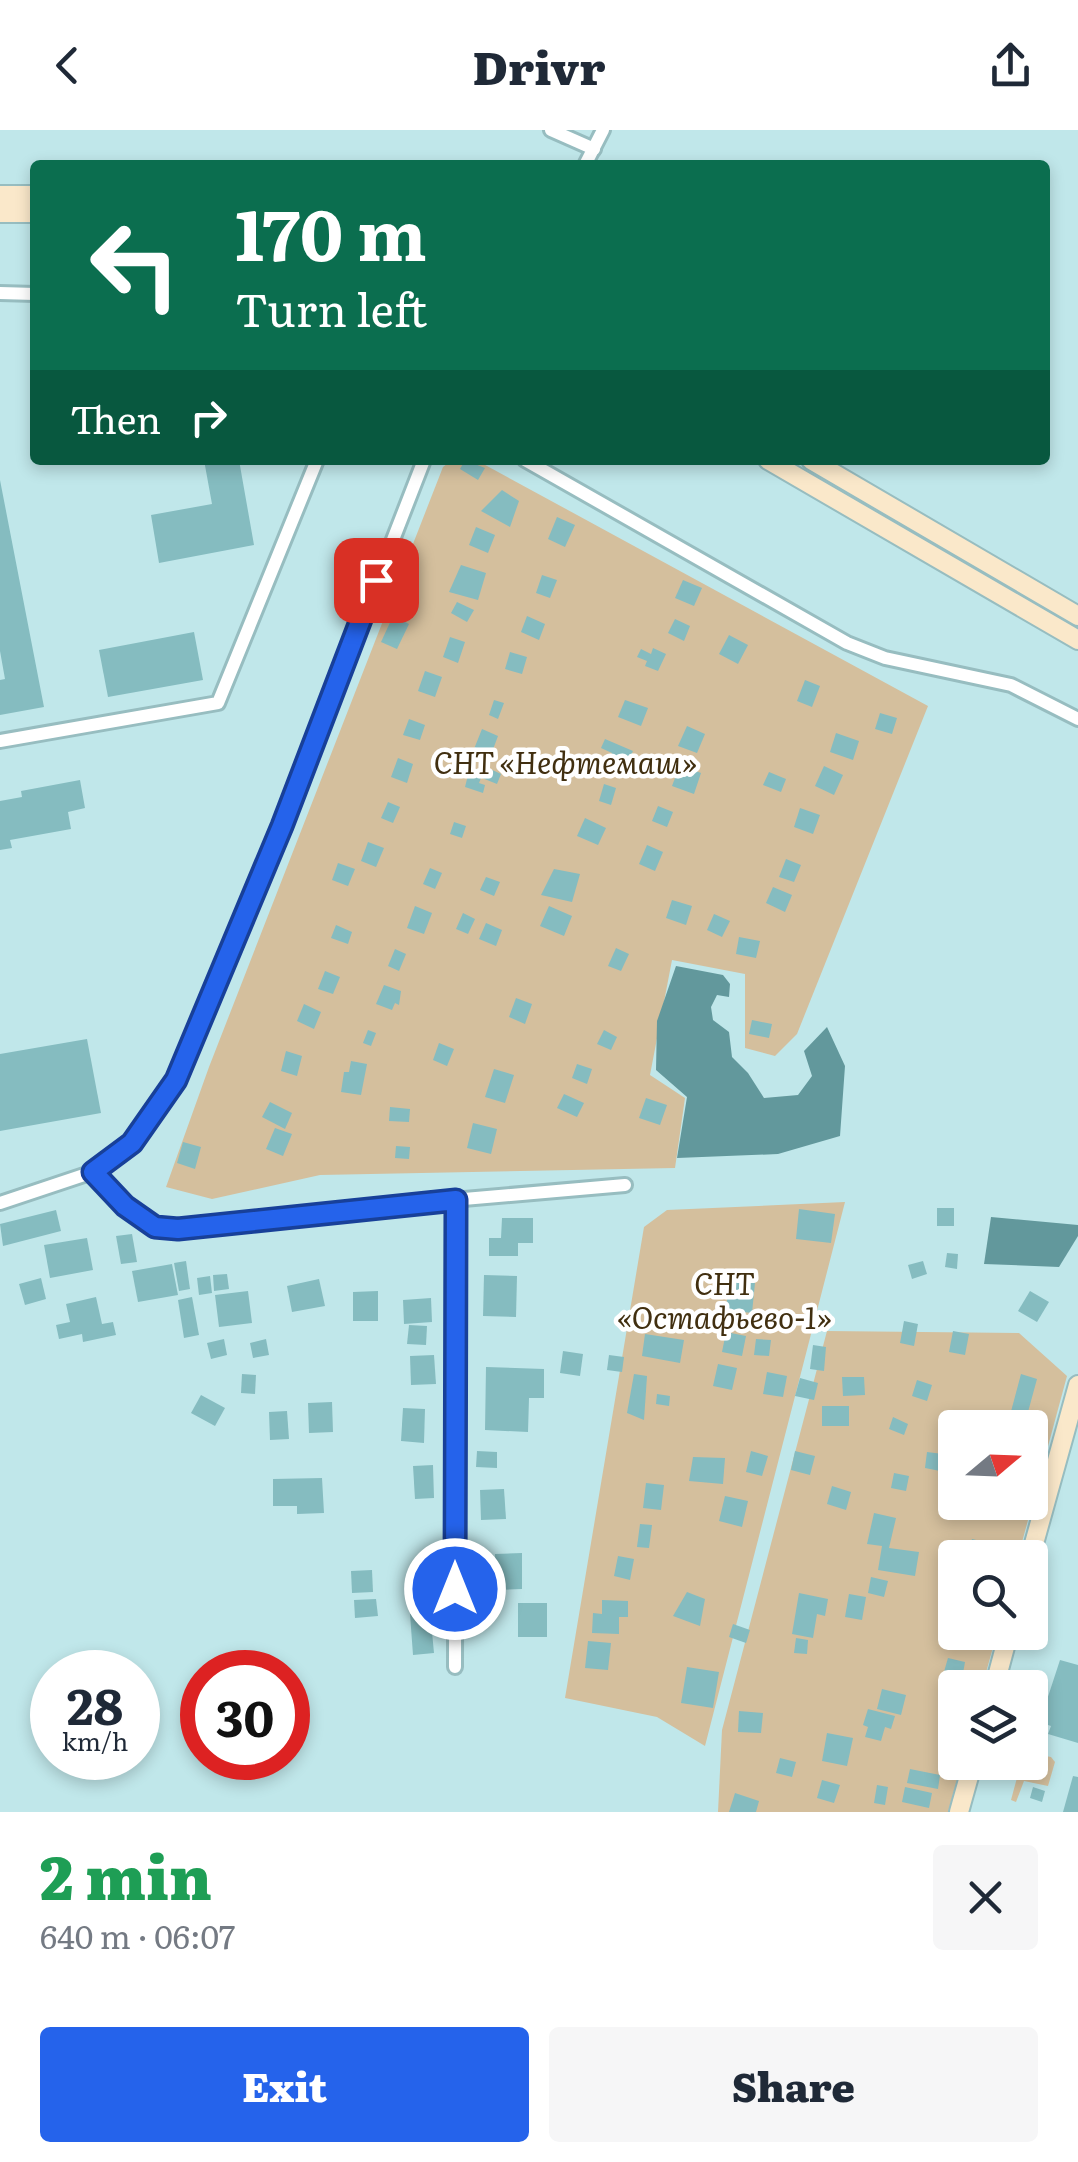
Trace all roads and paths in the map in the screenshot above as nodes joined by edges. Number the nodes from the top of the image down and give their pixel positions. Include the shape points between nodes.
1 (551, 130) edge
2 (603, 130) edge
3 (594, 149) junction
4 (588, 160) edge
5 (0, 195) edge
6 (30, 195) edge
7 (30, 213) edge
8 (0, 214) edge
9 (0, 293) edge
10 (30, 294) edge
11 (314, 465) edge
12 (422, 465) edge
13 (535, 465) edge
14 (777, 465) edge
15 (820, 465) edge
16 (1078, 616) edge
17 (1078, 640) edge
18 (1078, 719) edge
19 (0, 741) edge
20 (93, 1172) junction
21 (625, 1186) dead end
22 (456, 1200) junction
23 (0, 1203) edge
24 (1078, 1385) edge
25 (1035, 1540) edge
26 (455, 1667) dead end
27 (968, 1780) edge
28 (960, 1812) edge

1 - 3 street
2 - 3 street
3 - 4 street
5 - 6 main road
7 - 8 main road
9 - 10 street
11 - 19 street via 218,703
12 - 20 street via 176,1080 132,1143
13 - 18 street via 847,643 885,658 1011,685
14 - 17 main road
15 - 16 main road
20 - 22 street via 155,1227 178,1229
20 - 23 street
21 - 22 street
22 - 26 street
24 - 25 main road
27 - 28 main road

